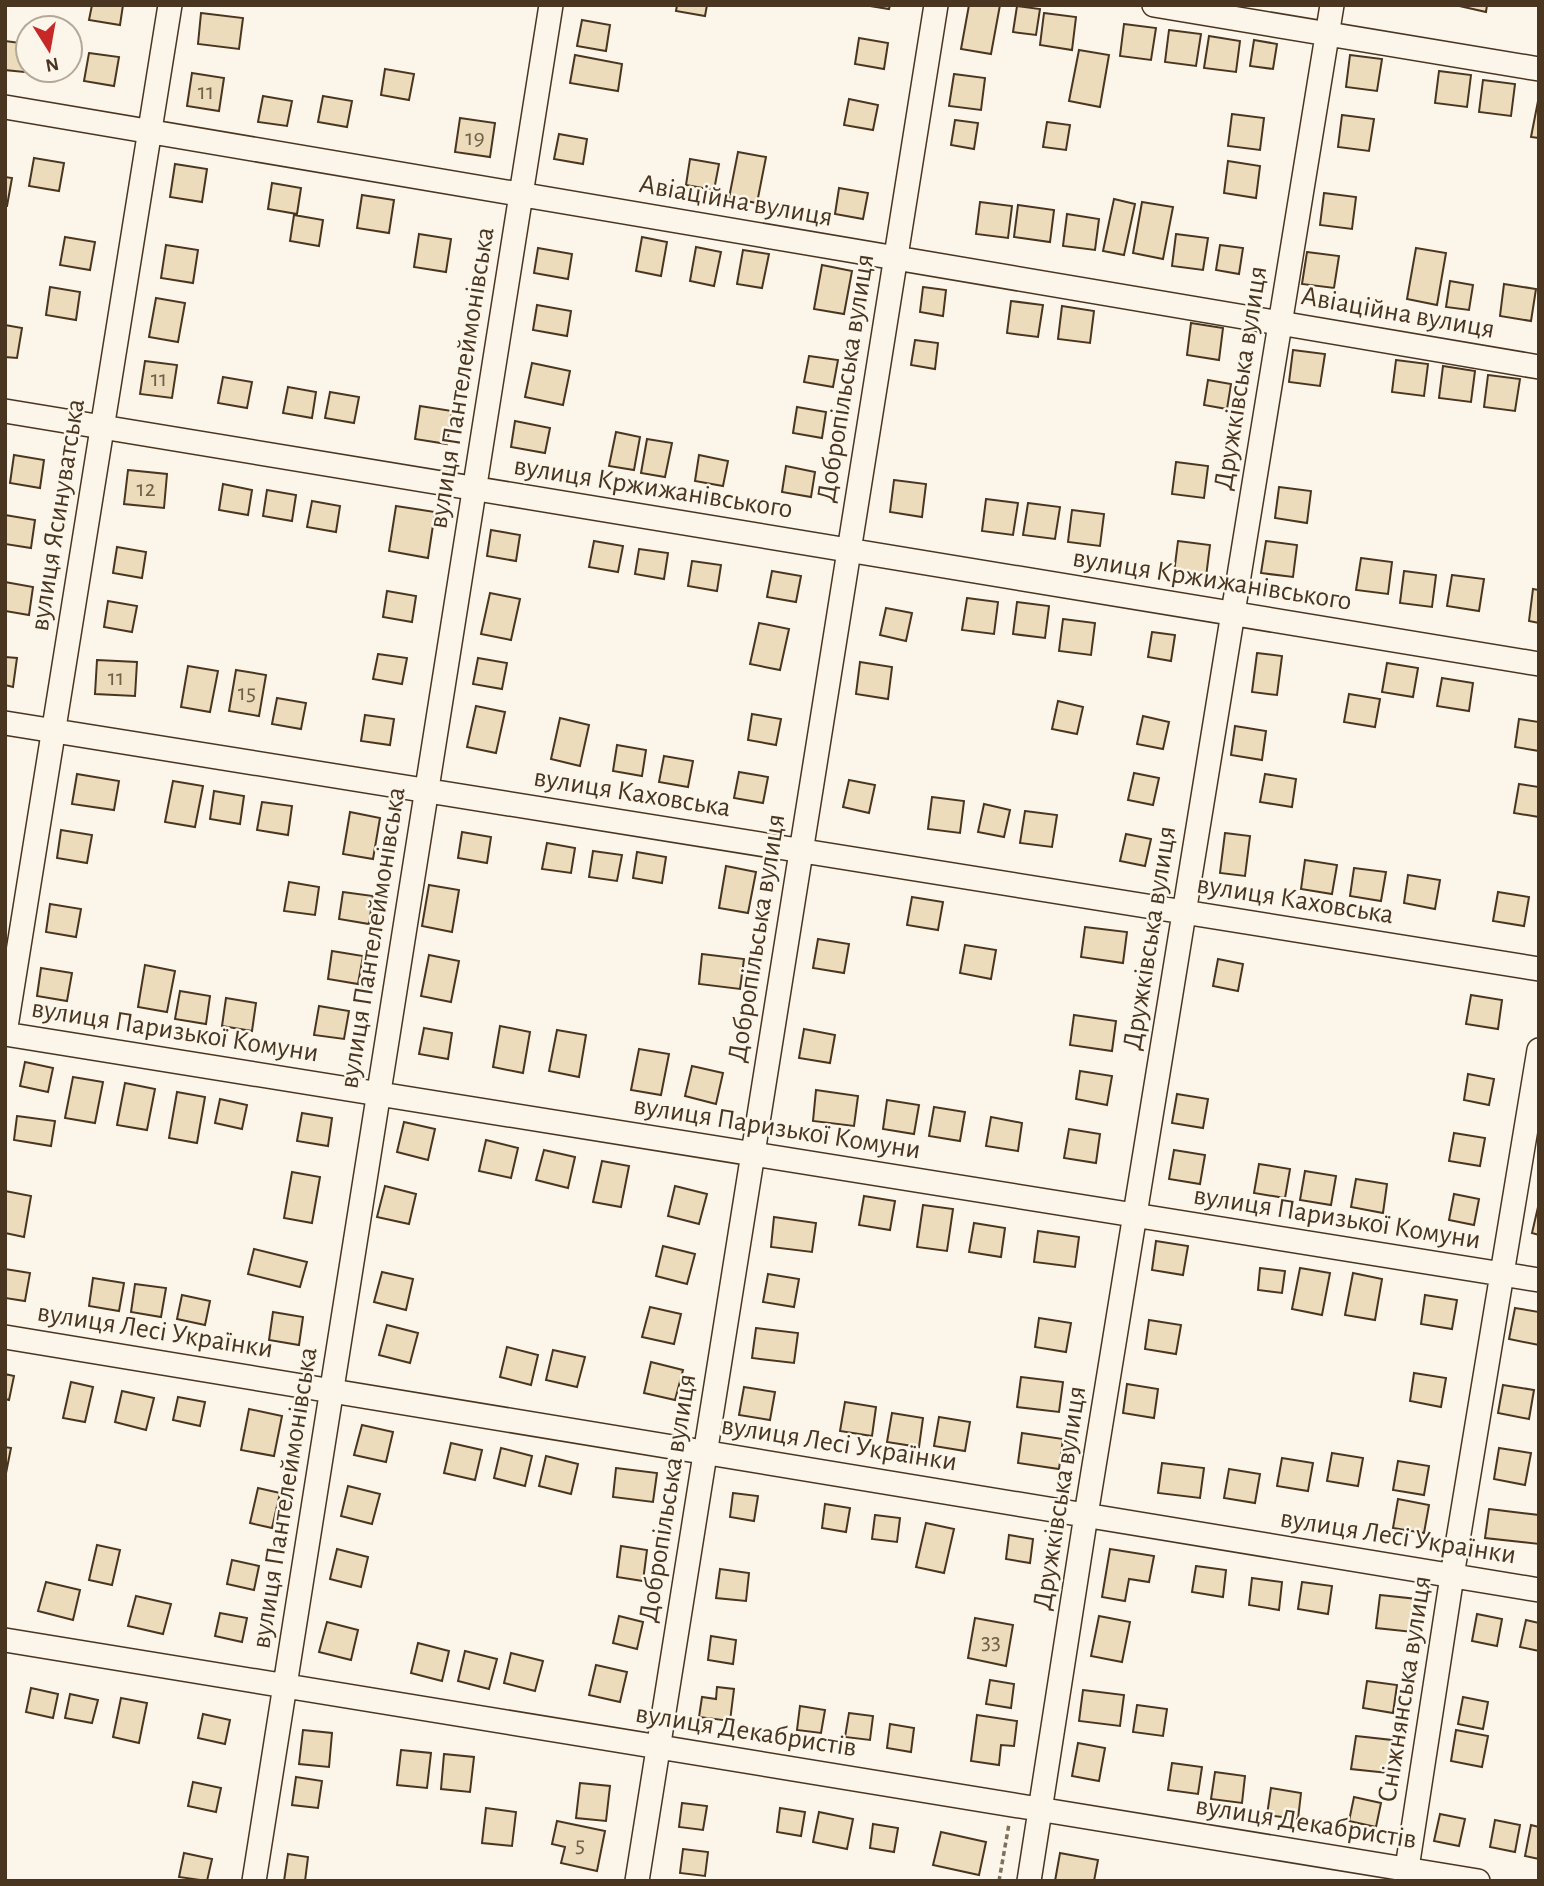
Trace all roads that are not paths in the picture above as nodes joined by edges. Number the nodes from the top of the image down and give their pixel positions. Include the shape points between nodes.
1 (170, 5) edge
2 (551, 5) edge
3 (936, 5) edge
4 (1154, 5) edge
5 (1332, 5) edge
6 (1327, 34) junction
7 (1539, 69) edge
8 (5, 107) edge
9 (149, 131) junction
10 (521, 195) junction
11 (895, 258) junction
12 (1280, 323) junction
13 (1539, 367) edge
14 (5, 411) edge
15 (102, 427) junction
16 (475, 488) junction
17 (849, 550) junction
18 (1233, 614) junction
19 (1539, 664) edge
20 (5, 723) edge
21 (54, 731) junction
22 (427, 791) junction
23 (801, 850) junction
24 (1185, 912) junction
25 (1539, 969) edge
26 (5, 1034) edge
27 (1539, 1050) edge
28 (379, 1094) junction
29 (752, 1154) junction
30 (1135, 1216) junction
31 (1502, 1275) junction
32 (1539, 1280) edge
33 (5, 1337) edge
34 (332, 1391) junction
35 (705, 1452) junction
36 (1086, 1515) junction
37 (1452, 1576) junction
38 (1539, 1590) edge
39 (5, 1640) edge
40 (285, 1686) junction
41 (660, 1747) junction
42 (1041, 1810) junction
43 (1406, 1875) edge
44 (254, 1881) edge
45 (637, 1881) edge
46 (1029, 1881) edge
47 (1478, 1881) edge

1 - 9 street, вулиця Ясинуватська
2 - 10 street, вулиця Пантелеймонівська
3 - 11 street, Добропільська вулиця
4 - 6 street
5 - 6 street, Дружківська вулиця
6 - 7 street
6 - 12 street, Дружківська вулиця
8 - 9 street, Авіаційна вулиця
9 - 10 street, Авіаційна вулиця
9 - 15 street, вулиця Ясинуватська
10 - 11 street, Авіаційна вулиця
10 - 16 street, вулиця Пантелеймонівська
11 - 12 street, Авіаційна вулиця
11 - 17 street, Добропільська вулиця
12 - 13 street, Авіаційна вулиця
12 - 18 street, Дружківська вулиця
14 - 15 street, вулиця Кржижанівського
15 - 16 street, вулиця Кржижанівського
15 - 21 street, вулиця Ясинуватська
16 - 17 street, вулиця Кржижанівського
16 - 22 street, вулиця Пантелеймонівська
17 - 18 street, вулиця Кржижанівського
17 - 23 street, Добропільська вулиця
18 - 19 street, вулиця Кржижанівського
18 - 24 street, Дружківська вулиця
20 - 21 street, вулиця Каховська
21 - 22 street, вулиця Каховська
21 - 26 street, вулиця Ясинуватська
22 - 23 street, вулиця Каховська
22 - 28 street, вулиця Пантелеймонівська
23 - 24 street, вулиця Каховська
23 - 29 street, Добропільська вулиця
24 - 25 street, вулиця Каховська
24 - 30 street, Дружківська вулиця
26 - 28 street, вулиця Паризької Комуни
27 - 31 street, Сніжнянська вулиця
28 - 29 street, вулиця Паризької Комуни
28 - 34 street, вулиця Пантелеймонівська
29 - 30 street, вулиця Паризької Комуни
29 - 35 street, Добропільська вулиця
30 - 31 street, вулиця Паризької Комуни
30 - 36 street, Дружківська вулиця
31 - 32 street, вулиця Паризької Комуни
31 - 37 street, Сніжнянська вулиця
33 - 34 street, вулиця Лесі Українки
34 - 35 street, вулиця Лесі Українки
34 - 40 street, вулиця Пантелеймонівська
35 - 36 street, вулиця Лесі Українки
35 - 41 street, Добропільська вулиця
36 - 37 street, вулиця Лесі Українки
36 - 42 street, Дружківська вулиця
37 - 38 street, вулиця Лесі Українки
37 - 43 street, Сніжнянська вулиця
39 - 40 street, вулиця Декабристів
40 - 41 street, вулиця Декабристів
40 - 44 street, вулиця Пантелеймонівська
41 - 42 street, вулиця Декабристів
41 - 45 street, Добропільська вулиця
42 - 43 street, вулиця Декабристів
42 - 46 street, Дружківська вулиця
43 - 47 street, вулиця Декабристів

